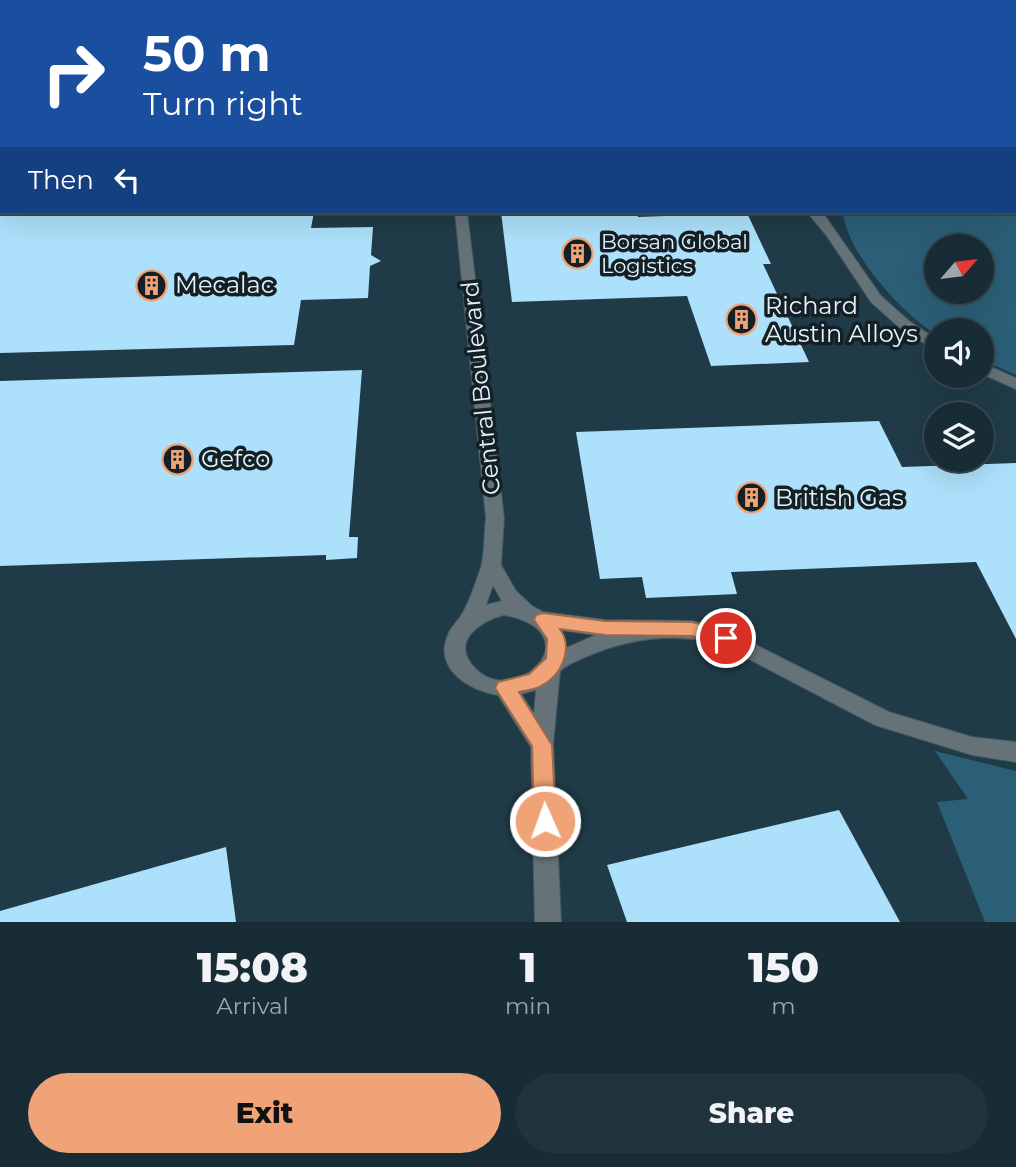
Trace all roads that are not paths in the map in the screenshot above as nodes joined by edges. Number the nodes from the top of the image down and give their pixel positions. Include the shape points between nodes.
1 (460, 214) edge
2 (815, 214) edge
3 (924, 338) edge
4 (994, 374) edge
5 (1016, 384) edge
6 (491, 565) junction
7 (524, 610) junction
8 (470, 619) junction
9 (543, 620) junction
10 (661, 629) junction
11 (552, 666) junction
12 (505, 688) junction
13 (542, 745) junction
14 (1016, 752) edge
15 (548, 922) edge

1 - 6 street, Central Boulevard via 495,518
2 - 3 street via 882,307
4 - 5 street
6 - 7 street via 509,596
6 - 8 street, Central Boulevard
7 - 8 street via 491,609
7 - 9 street
8 - 12 street via 456,635 455,657 467,675
9 - 10 street
9 - 11 street via 556,638
10 - 11 street via 604,640
10 - 14 street via 692,629 726,638 883,719 972,746
11 - 12 street via 527,684
11 - 13 street
12 - 13 street
13 - 15 street

